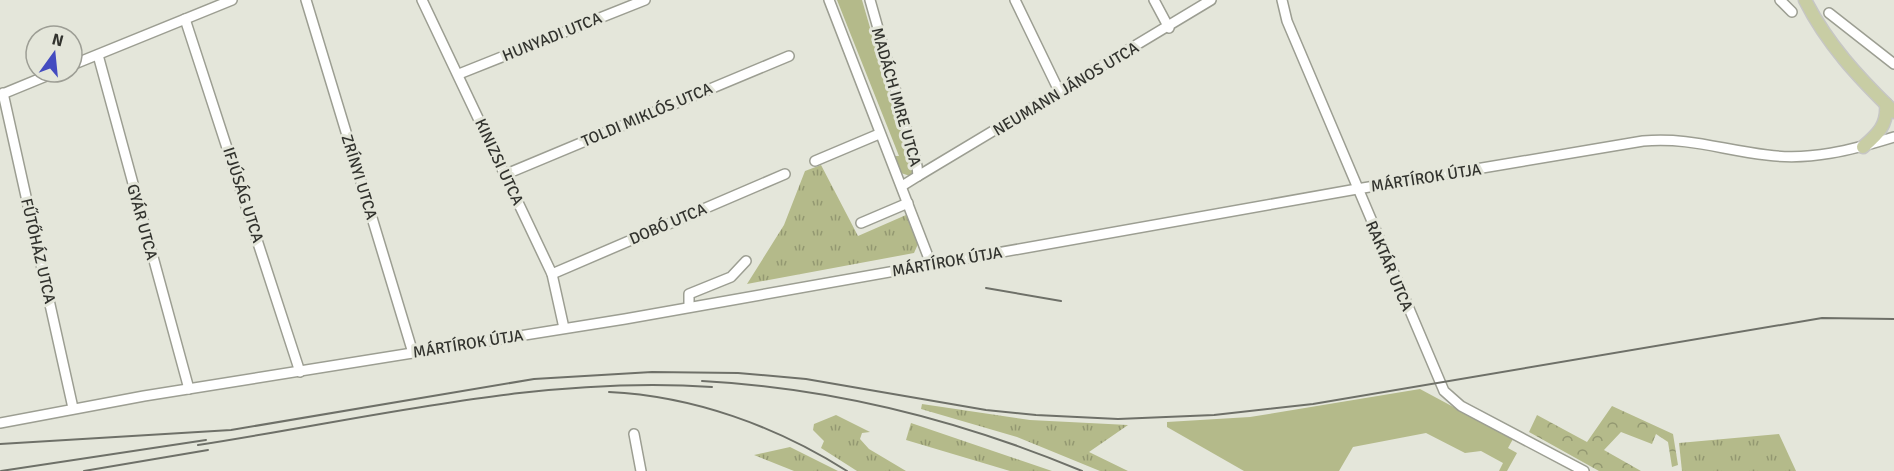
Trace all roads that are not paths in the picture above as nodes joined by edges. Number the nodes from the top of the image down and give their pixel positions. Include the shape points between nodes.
1 (232, 0) edge
2 (306, 0) edge
3 (422, 0) edge
4 (645, 0) edge
5 (829, 0) edge
6 (870, 0) edge
7 (1015, 0) edge
8 (1154, 0) edge
9 (1212, 0) edge
10 (1282, 0) edge
11 (1780, 0) edge
12 (1804, 0) edge
13 (628, 3) edge
14 (1792, 12) dead end
15 (1829, 13) dead end
16 (186, 19) junction
17 (1169, 28) junction
18 (98, 55) junction
19 (789, 56) dead end
20 (84, 60) edge
21 (1894, 64) edge
22 (459, 74) junction
23 (27, 84) edge
24 (1060, 93) junction
25 (2, 94) edge
26 (1890, 108) edge
27 (879, 134) junction
28 (1894, 137) edge
29 (1863, 147) junction
30 (815, 161) dead end
31 (785, 174) dead end
32 (504, 175) junction
33 (918, 176) junction
34 (902, 186) junction
35 (1357, 189) junction
36 (908, 202) junction
37 (861, 223) dead end
38 (746, 261) dead end
39 (931, 264) junction
40 (552, 274) junction
41 (689, 308) junction
42 (564, 328) junction
43 (413, 353) junction
44 (300, 372) junction
45 (189, 389) junction
46 (73, 408) junction
47 (0, 423) edge
48 (634, 434) dead end
49 (641, 471) edge
50 (1584, 471) edge

1 - 16 street
2 - 43 street, ZRÍNYI UTCA
3 - 22 street, KINIZSI UTCA
4 - 13 street, HUNYADI UTCA
5 - 27 street, MADÁCH IMRE UTCA
6 - 33 street, MADÁCH IMRE UTCA
7 - 24 street
8 - 17 street
9 - 17 street, NEUMANN JÁNOS UTCA
10 - 35 street, RAKTÁR UTCA via 1287,21
11 - 14 street
12 - 26 main road via 1835,49
13 - 22 street, HUNYADI UTCA
15 - 21 street
16 - 18 street
16 - 44 street, IFJÚSÁG UTCA
17 - 24 street, NEUMANN JÁNOS UTCA
18 - 20 street
18 - 45 street, GYÁR UTCA
19 - 32 street, TOLDI MIKLÓS UTCA
22 - 32 street, KINIZSI UTCA
23 - 25 street
24 - 33 street, NEUMANN JÁNOS UTCA
25 - 46 street, FŰTŐHÁZ UTCA
26 - 29 main road via 1882,129
27 - 30 street
27 - 34 street, MADÁCH IMRE UTCA
28 - 29 street, MÁRTÍROK ÚTJA
29 - 35 street, MÁRTÍROK ÚTJA via 1783,156 1663,140
31 - 40 street, DOBÓ UTCA
32 - 40 street, KINIZSI UTCA
33 - 34 street, MADÁCH IMRE UTCA
34 - 36 street, MADÁCH IMRE UTCA
35 - 39 street, MÁRTÍROK ÚTJA
35 - 50 street, RAKTÁR UTCA via 1447,396
36 - 37 street
36 - 39 street, MADÁCH IMRE UTCA
38 - 41 street via 731,277 690,294
39 - 41 street, MÁRTÍROK ÚTJA
40 - 42 street, KINIZSI UTCA
41 - 42 street, MÁRTÍROK ÚTJA
42 - 43 street, MÁRTÍROK ÚTJA
43 - 44 street, MÁRTÍROK ÚTJA
44 - 45 street, MÁRTÍROK ÚTJA
45 - 46 street, MÁRTÍROK ÚTJA
46 - 47 street, MÁRTÍROK ÚTJA
48 - 49 street

